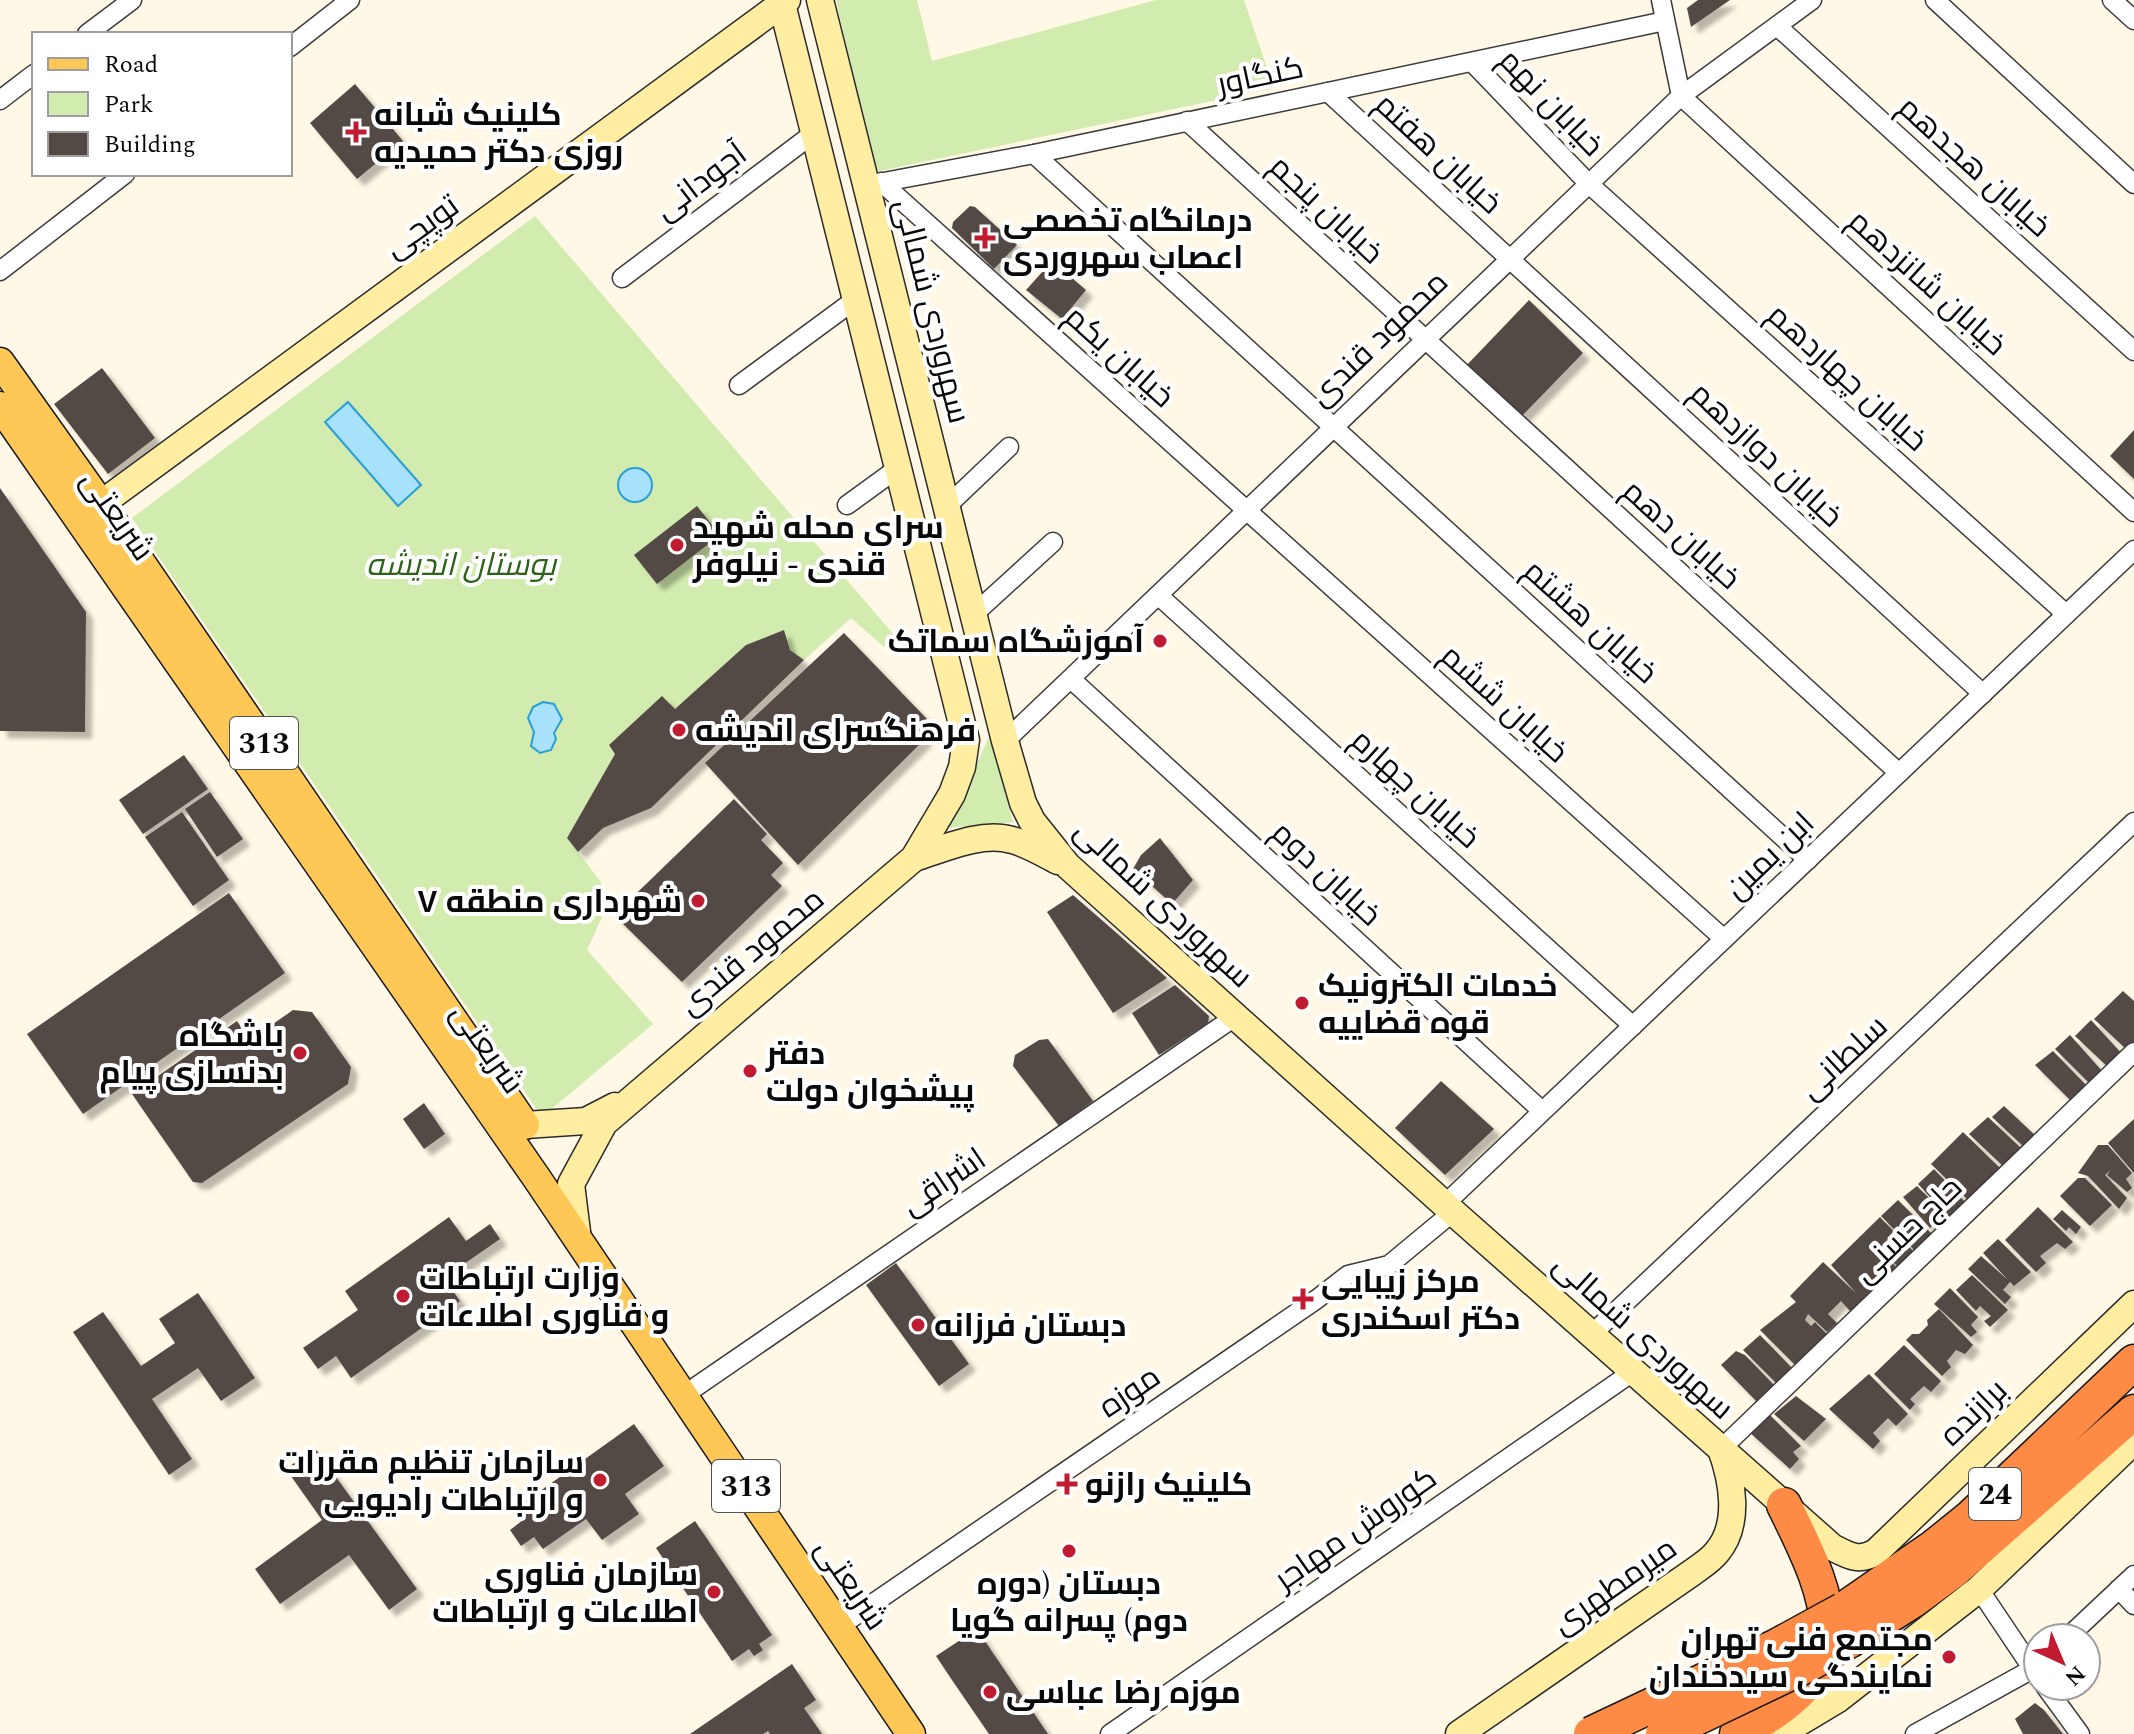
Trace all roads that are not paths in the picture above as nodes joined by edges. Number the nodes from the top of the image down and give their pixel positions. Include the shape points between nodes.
1 (132, 0) edge
2 (350, 0) edge
3 (820, 0) edge
4 (1661, 0) edge
5 (1812, 0) edge
6 (1935, 0) edge
7 (2112, 0) edge
8 (783, 1) edge
9 (2134, 20) edge
10 (1665, 21) junction
11 (1777, 26) junction
12 (90, 32) edge
13 (292, 45) edge
14 (1472, 62) junction
15 (32, 76) edge
16 (1328, 92) junction
17 (1681, 96) junction
18 (0, 100) edge
19 (1187, 121) junction
20 (814, 133) junction
21 (1034, 154) junction
22 (122, 176) edge
23 (874, 184) junction
24 (1589, 184) junction
25 (2134, 184) edge
26 (1510, 259) junction
27 (0, 271) edge
28 (622, 278) dead end
29 (856, 299) junction
30 (1425, 340) junction
31 (2134, 351) edge
32 (0, 362) edge
33 (739, 385) dead end
34 (0, 406) edge
35 (1334, 427) junction
36 (1009, 447) dead end
37 (898, 468) junction
38 (847, 505) dead end
39 (947, 506) junction
40 (1247, 511) junction
41 (91, 512) junction
42 (2134, 512) edge
43 (1053, 542) dead end
44 (2134, 550) edge
45 (1158, 595) junction
46 (974, 614) junction
47 (2066, 614) junction
48 (1071, 679) junction
49 (1983, 694) junction
50 (1005, 741) junction
51 (1899, 773) junction
52 (2134, 822) edge
53 (914, 858) junction
54 (1808, 860) junction
55 (1068, 866) junction
56 (1724, 939) junction
57 (1236, 1016) junction
58 (1633, 1026) junction
59 (2134, 1052) edge
60 (632, 1097) junction
61 (1542, 1111) junction
62 (525, 1125) joint
63 (1449, 1208) junction
64 (578, 1240) junction
65 (2134, 1304) edge
66 (1592, 1334) junction
67 (2134, 1362) edge
68 (1634, 1371) junction
69 (684, 1395) junction
70 (2134, 1412) edge
71 (2134, 1441) edge
72 (1721, 1449) junction
73 (1784, 1505) junction
74 (1854, 1558) joint
75 (2134, 1575) edge
76 (1979, 1589) junction
77 (2119, 1589) junction
78 (2134, 1605) edge
79 (2084, 1622) edge
80 (1848, 1625) junction
81 (840, 1626) junction
82 (2022, 1651) edge
83 (2022, 1678) edge
84 (1531, 1684) junction
85 (2057, 1702) edge
86 (911, 1734) edge
87 (1110, 1734) edge
88 (1459, 1734) edge
89 (1492, 1734) edge
90 (1591, 1734) edge
91 (1663, 1734) edge
92 (1737, 1734) edge
93 (1780, 1734) edge
94 (1915, 1734) edge
95 (2080, 1734) edge

1 - 12 street
2 - 13 street
3 - 23 main road, سهروردی شمالی
4 - 10 street
5 - 11 street, محمود قندی
6 - 25 street
7 - 9 street
8 - 20 main road
8 - 41 main road, توپچی
10 - 14 street, کنگاور
10 - 17 street
11 - 17 street, محمود قندی
11 - 31 street, خیابان هجدهم
14 - 16 street, کنگاور
14 - 24 street, خیابان نهم
15 - 18 street
16 - 19 street, کنگاور
16 - 26 street, خیابان هفتم
17 - 24 street, محمود قندی
17 - 42 street, خیابان شانزدهم
19 - 21 street, کنگاور
19 - 30 street, خیابان پنجم
20 - 28 street, آجودانی
20 - 29 main road
21 - 23 street, کنگاور
21 - 35 street, خیابان هشتم
22 - 27 street
23 - 39 main road, سهروردی شمالی
23 - 40 street, خیابان یکم
24 - 26 street, محمود قندی
24 - 47 street, خیابان چهاردهم
26 - 30 street, محمود قندی
26 - 49 street, خیابان دوازدهم
29 - 33 street
29 - 37 main road
30 - 35 street, محمود قندی
30 - 51 street, خیابان دهم
32 - 41 main road, شریعتی / 313
34 - 41 main road, شریعتی / 313
35 - 40 street, محمود قندی
35 - 54 street, خیابان هشتم
36 - 39 street
37 - 38 street
37 - 53 main road via 966,740 952,794
39 - 46 main road, سهروردی شمالی
40 - 45 street, محمود قندی
40 - 56 street, خیابان ششم
41 - 62 main road, شریعتی / 313
41 - 64 main road, شریعتی / 313
43 - 46 street
44 - 47 street, ابن یمین
45 - 48 street, محمود قندی
45 - 58 street, خیابان چهارم
46 - 50 main road, سهروردی شمالی
47 - 49 street, ابن یمین
48 - 50 street, محمود قندی
48 - 61 street, خیابان دوم
49 - 51 street, ابن یمین
50 - 55 main road, سهروردی شمالی via 1032,821
51 - 54 street, ابن یمین
52 - 66 street, سلطانی
53 - 55 main road via 996,837
53 - 60 main road, محمود قندی
54 - 56 street, ابن یمین
55 - 57 main road, سهروردی شمالی
56 - 58 street, ابن یمین
57 - 63 main road, سهروردی شمالی
57 - 69 street, اشراقی
58 - 61 street, ابن یمین
59 - 72 street, حاج حسنی
60 - 62 main road, محمود قندی via 586,1121
60 - 64 main road, محمود قندی via 604,1123 571,1184
61 - 63 street, ابن یمین
63 - 66 main road, سهروردی شمالی
63 - 81 street, موزه via 1389,1265 1348,1275
64 - 69 main road, شریعتی / 313
65 - 74 main road, برازنده via 1876,1552
66 - 68 main road, سهروردی شمالی
67 - 80 highway, 24
68 - 72 main road, سهروردی شمالی
68 - 87 street, کوروش مهاجر
69 - 81 main road, شریعتی / 313
70 - 80 highway, 24 via 1954,1570 1912,1601
71 - 76 main road
72 - 73 main road, سهروردی شمالی
72 - 84 main road, میرمطهری via 1733,1489 1718,1551
73 - 74 main road, سهروردی شمالی via 1832,1547
73 - 92 highway via 1823,1594 1827,1631 1821,1664 1782,1708
75 - 77 street
76 - 82 street
76 - 93 main road via 1838,1699
77 - 78 street
77 - 79 street
80 - 90 highway, 24, bridge via 1763,1653
80 - 91 highway, 24, bridge via 1807,1665
81 - 86 main road, شریعتی / 313
83 - 94 street
84 - 88 main road, میرمطهری
84 - 89 main road
85 - 95 street

